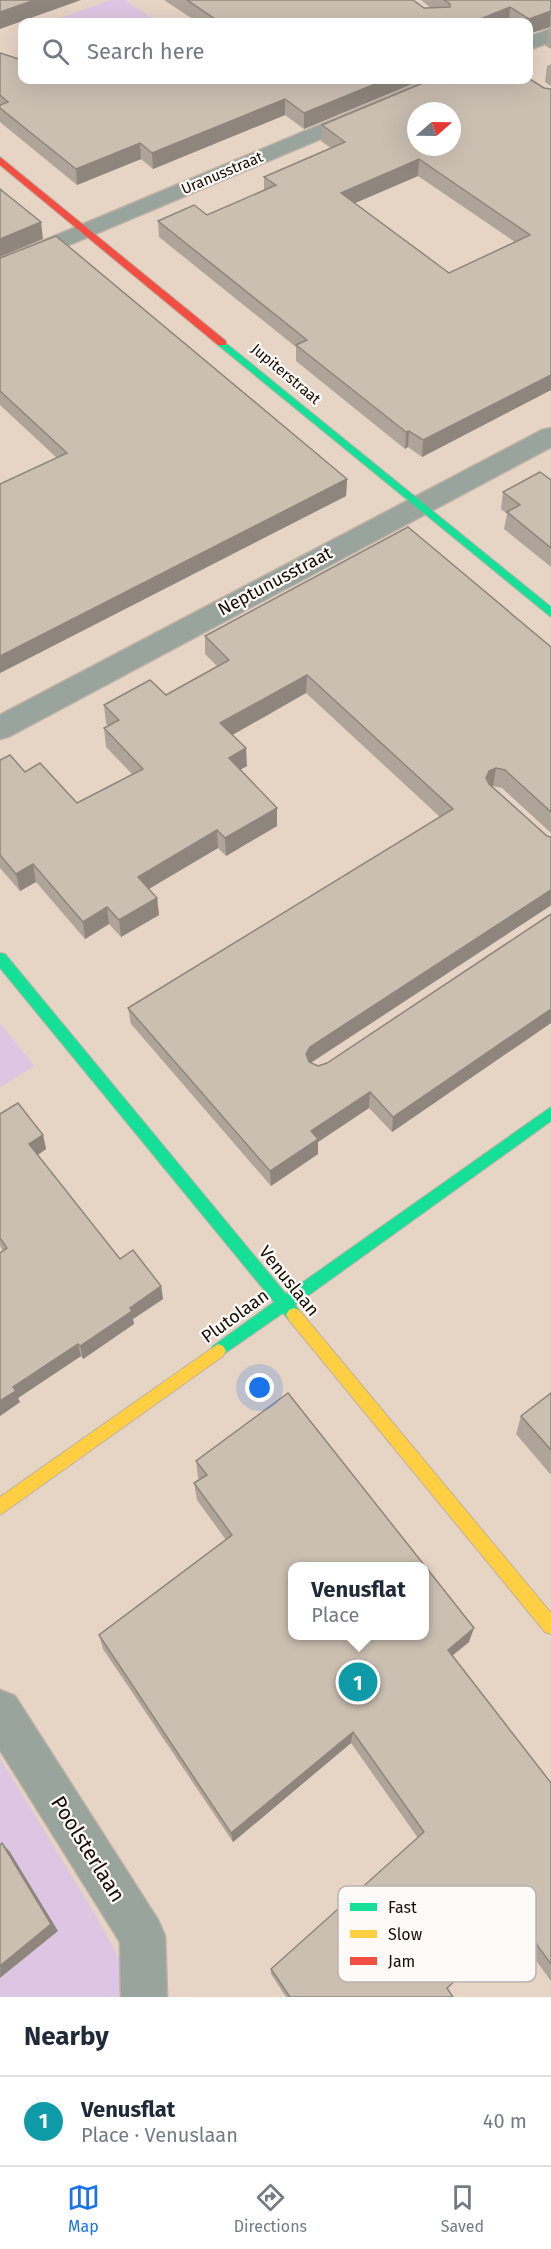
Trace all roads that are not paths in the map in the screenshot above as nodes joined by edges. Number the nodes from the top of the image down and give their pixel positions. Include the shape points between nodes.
1 (551, 34) edge
2 (533, 42) edge
3 (434, 84) edge
4 (0, 160) edge
5 (85, 231) junction
6 (0, 267) edge
7 (551, 436) edge
8 (417, 505) junction
9 (551, 613) edge
10 (0, 728) edge
11 (0, 958) edge
12 (551, 1113) edge
13 (283, 1303) junction
14 (0, 1508) edge
15 (551, 1626) edge
16 (0, 1711) edge
17 (144, 1997) edge

1 - 2 street
3 - 5 street, Uranusstraat
4 - 5 street, Jupiterstraat
5 - 6 street, Uranusstraat
5 - 8 street, Jupiterstraat
7 - 8 street, Neptunusstraat
8 - 9 street, Jupiterstraat
8 - 10 street, Neptunusstraat
11 - 13 street, Venuslaan
12 - 13 street, Plutolaan
13 - 14 street, Plutolaan
13 - 15 street, Venuslaan
16 - 17 street, Poolsterlaan via 142,1936

